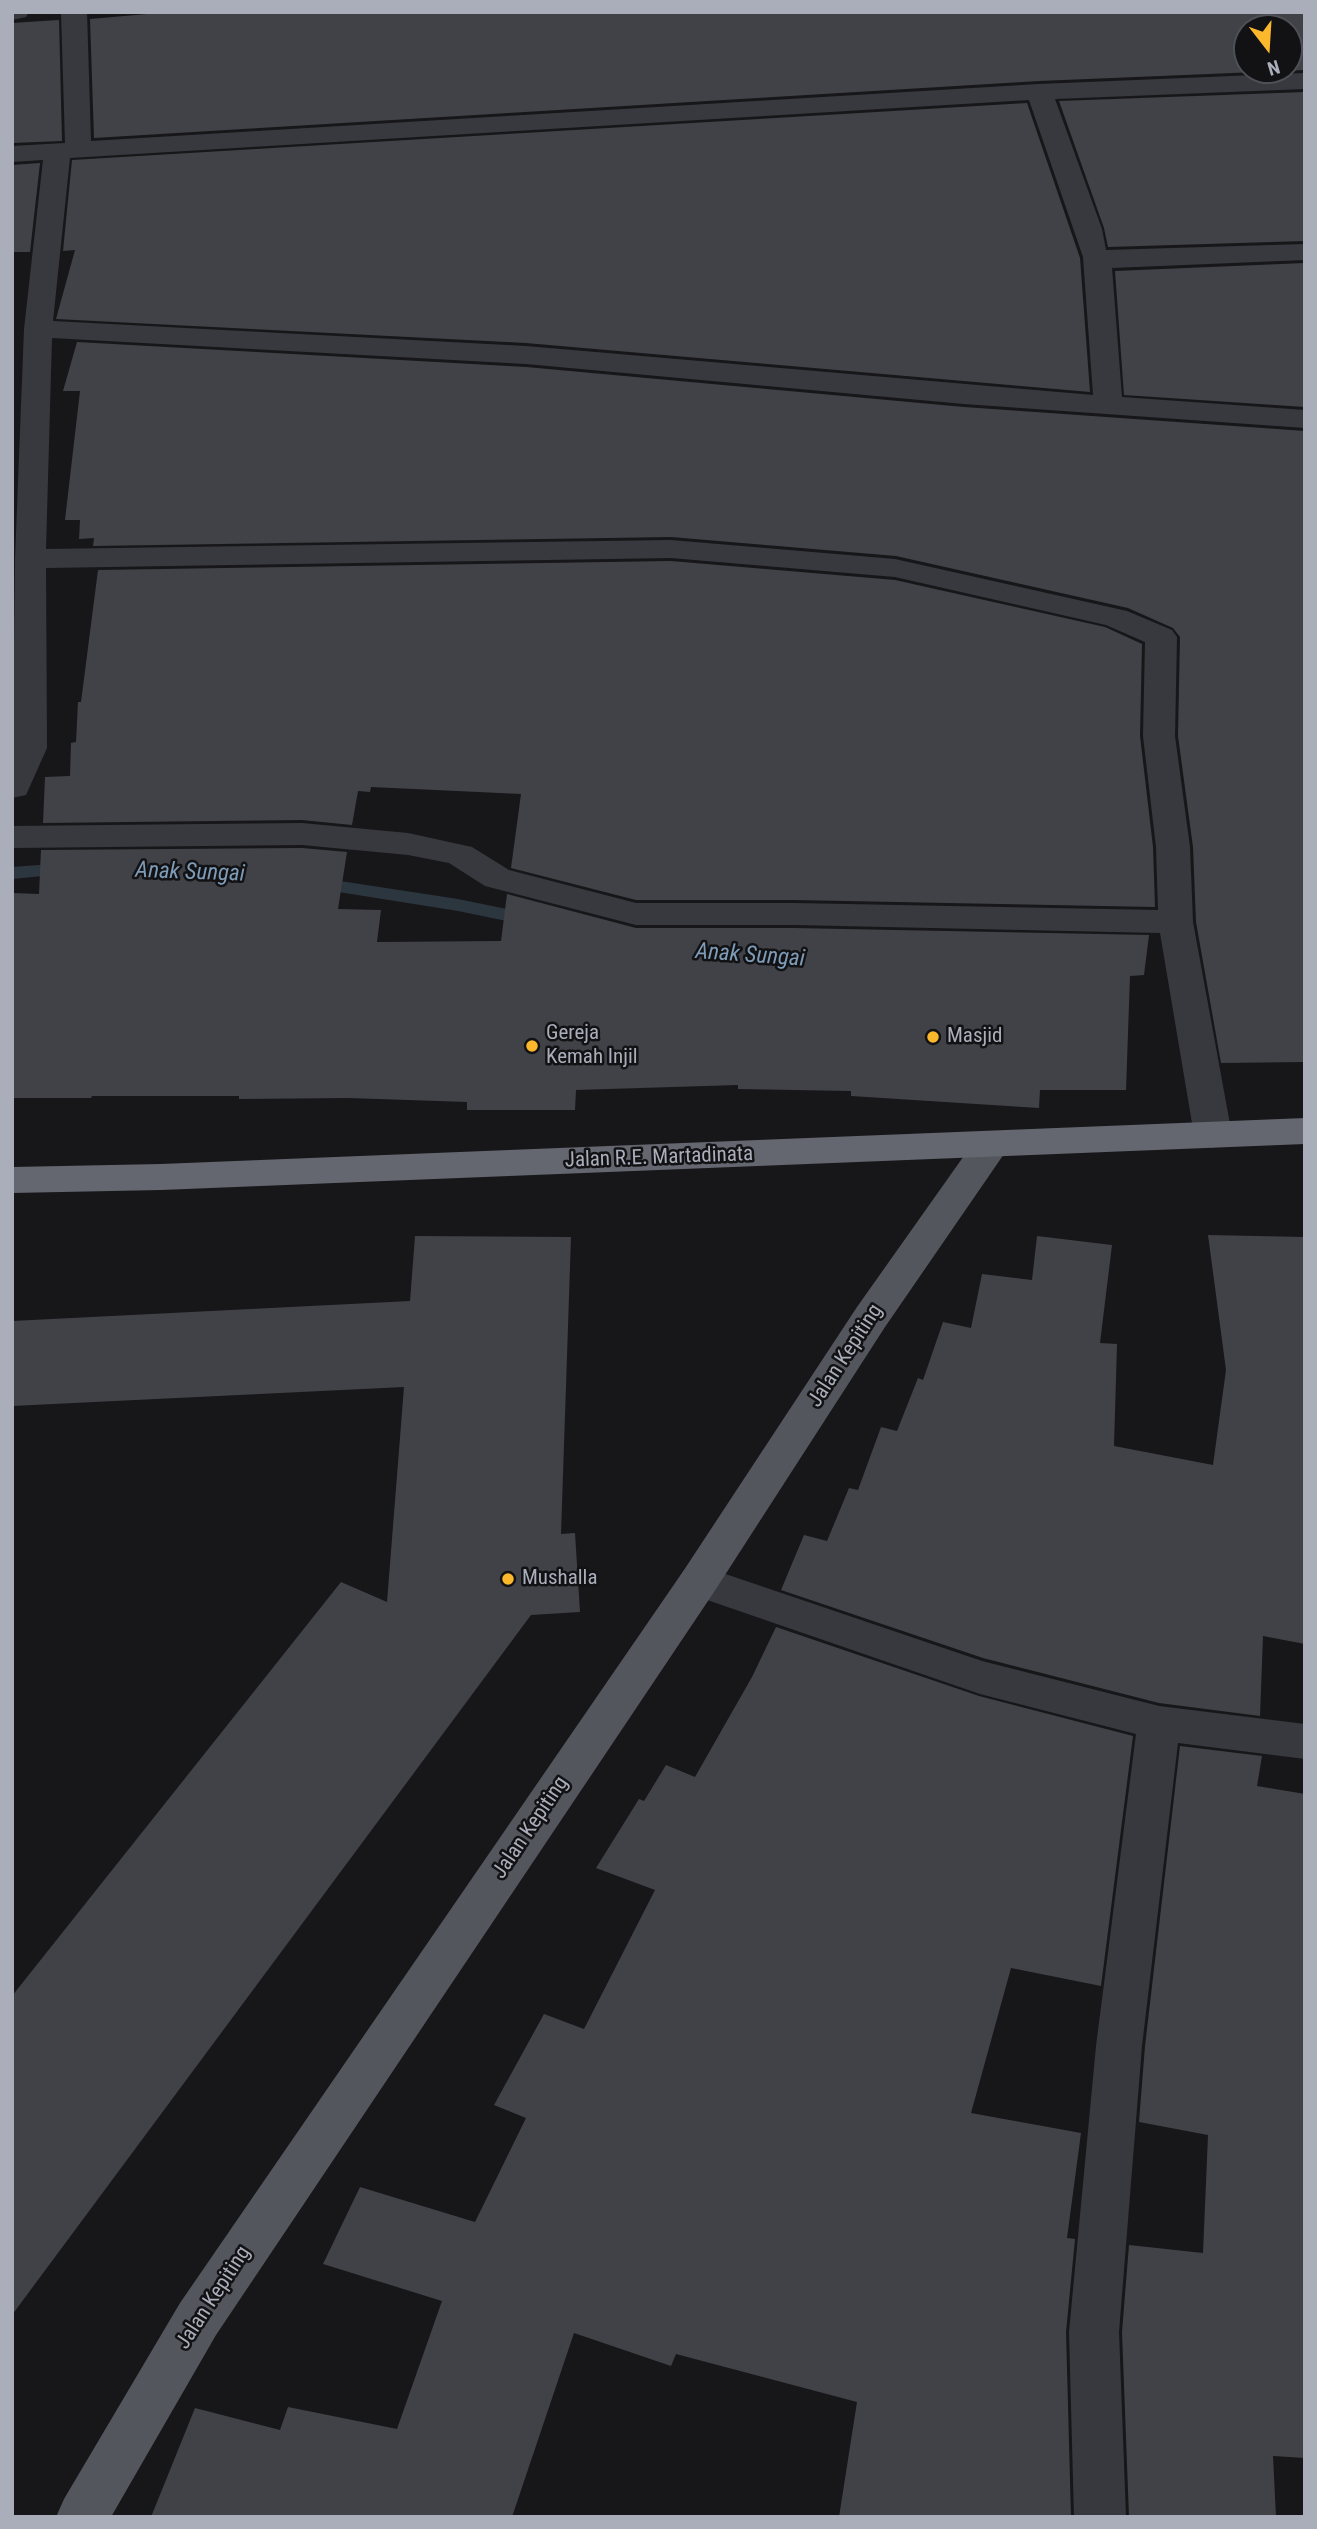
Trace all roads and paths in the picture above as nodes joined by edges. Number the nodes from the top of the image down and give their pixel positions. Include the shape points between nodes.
1 (74, 12) edge
2 (1305, 81) edge
3 (1039, 92) junction
4 (67, 151) junction
5 (12, 154) edge
6 (1305, 253) edge
7 (1097, 257) junction
8 (38, 329) junction
9 (1108, 406) junction
10 (1305, 419) edge
11 (30, 559) junction
12 (13, 794) edge
13 (12, 837) edge
14 (1176, 922) junction
15 (1305, 1131) edge
16 (1213, 1135) junction
17 (991, 1145) junction
18 (12, 1180) edge
19 (699, 1581) junction
20 (1159, 1723) junction
21 (1305, 1742) edge
22 (82, 2517) edge
23 (1100, 2517) edge

1 - 4 street
2 - 3 street
3 - 4 street
3 - 7 street
4 - 5 street
4 - 8 street
6 - 7 street
7 - 9 street
8 - 9 street via 526,355
8 - 11 street
9 - 10 street
11 - 12 street via 31,748
11 - 14 street via 671,550 895,568 1116,618 1161,637 1159,736 1173,846
13 - 14 street via 302,834 395,843 460,855 498,878 636,914
14 - 16 street
15 - 16 highway, Jalan R.E. Martadinata
16 - 17 highway, Jalan R.E. Martadinata
17 - 18 highway, Jalan R.E. Martadinata
17 - 19 main road, Jalan Kepiting via 871,1317
19 - 20 street via 980,1677
19 - 22 main road, Jalan Kepiting via 198,2319
20 - 21 street
20 - 23 street via 1119,2046 1094,2332

